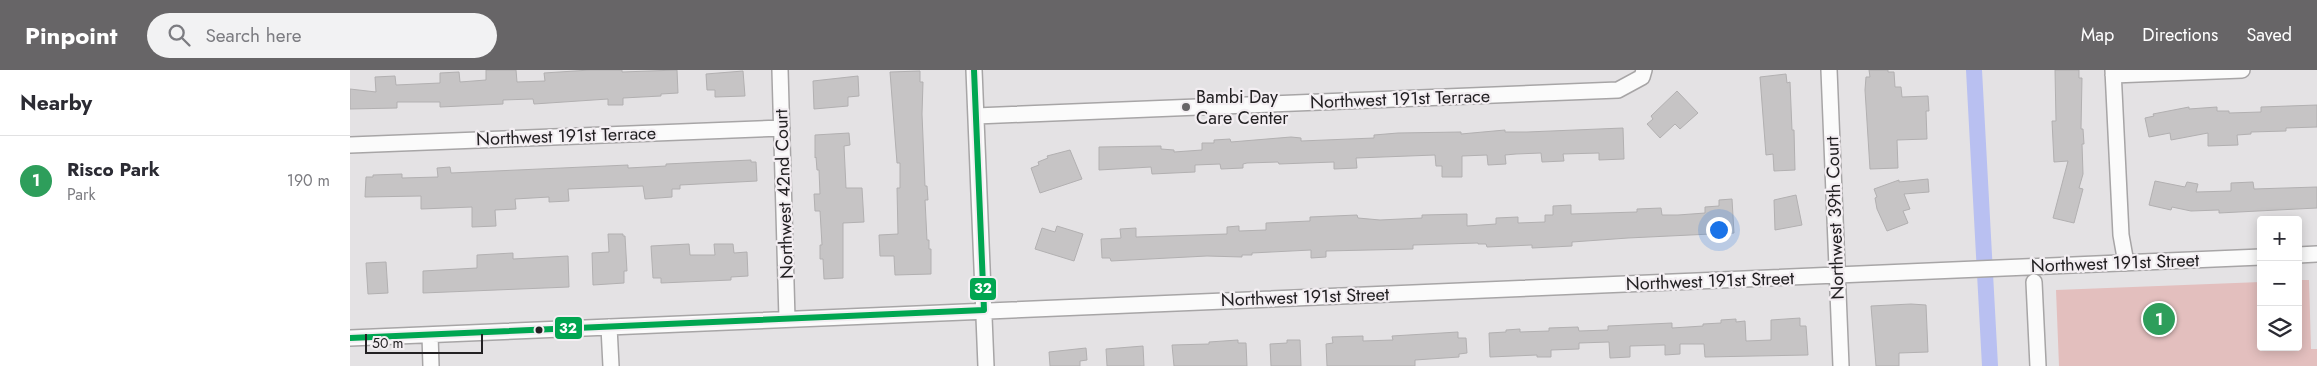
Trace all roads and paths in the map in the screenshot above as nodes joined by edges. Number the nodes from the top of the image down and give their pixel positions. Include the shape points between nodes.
1 (780, 70) edge
2 (974, 70) edge
3 (1829, 70) edge
4 (2242, 70) edge
5 (2113, 72) edge
6 (1643, 73) edge
7 (976, 116) junction
8 (782, 128) junction
9 (350, 145) edge
10 (2317, 254) edge
11 (2302, 255) edge
12 (2257, 257) edge
13 (2126, 263) junction
14 (1837, 275) junction
15 (2034, 282) dead end
16 (984, 310) junction
17 (787, 319) junction
18 (609, 327) junction
19 (430, 335) junction
20 (350, 338) edge
21 (431, 366) edge
22 (611, 366) edge
23 (986, 366) edge
24 (1841, 366) edge
25 (2038, 366) edge

1 - 8 street, Northwest 42nd Court
2 - 7 street
3 - 14 street, Northwest 39th Court
4 - 5 street
5 - 13 street
6 - 7 street, Northwest 191st Terrace via 1618,90
7 - 16 street
8 - 9 street, Northwest 191st Terrace
8 - 17 street, Northwest 42nd Court
10 - 11 street
12 - 13 street, Northwest 191st Street
13 - 14 street, Northwest 191st Street
14 - 16 street, Northwest 191st Street
14 - 24 street, Northwest 39th Court
15 - 25 street
16 - 17 street, Northwest 191st Street
16 - 23 street
17 - 18 street, Northwest 191st Street
18 - 19 street, Northwest 191st Street
18 - 22 street
19 - 20 street, Northwest 191st Street
19 - 21 street

